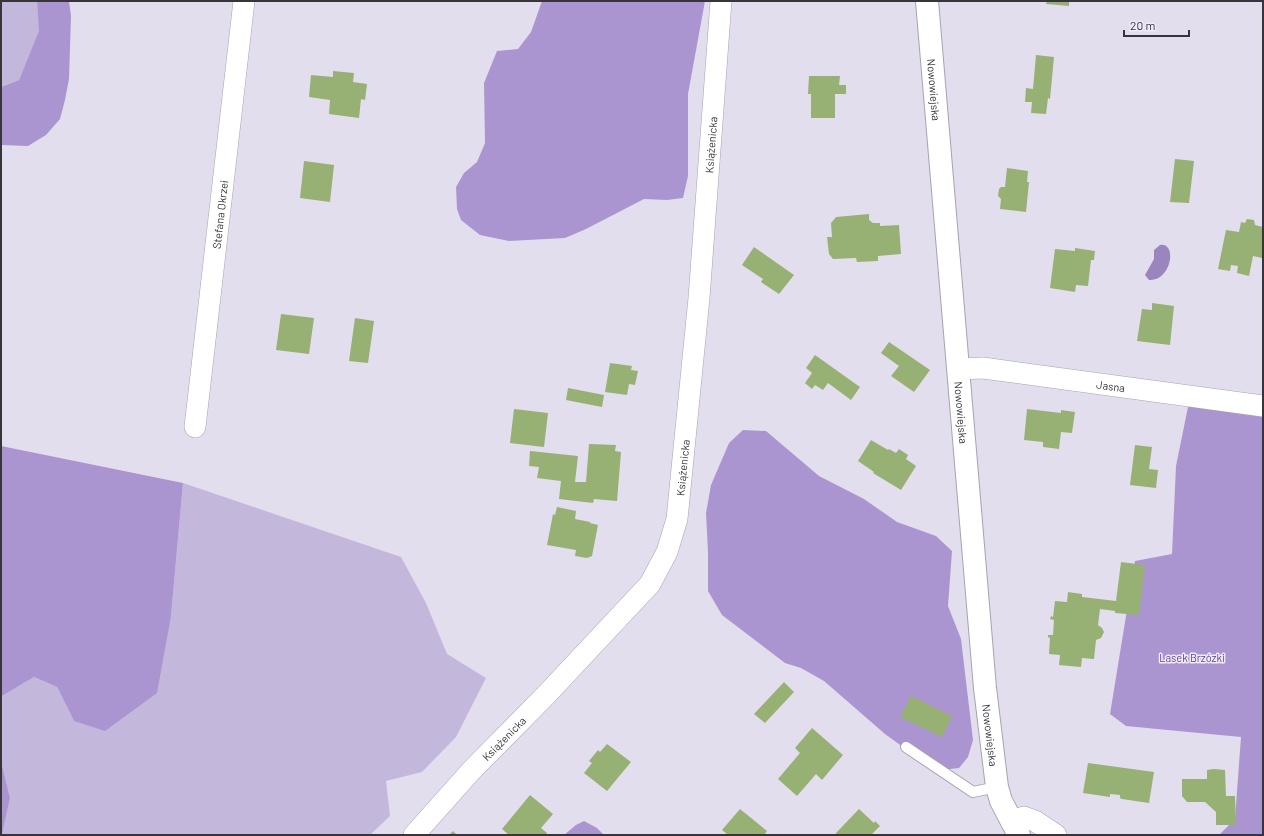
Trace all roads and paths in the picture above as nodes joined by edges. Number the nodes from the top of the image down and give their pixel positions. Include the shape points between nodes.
1 (244, 1) edge
2 (721, 1) edge
3 (927, 1) edge
4 (958, 369) junction
5 (1263, 406) edge
6 (195, 427) dead end
7 (906, 746) dead end
8 (997, 787) junction
9 (1015, 828) edge
10 (414, 835) edge
11 (1056, 835) edge

1 - 6 street, Stefana Okrzei
2 - 10 street, Książenicka via 699,298 677,519 667,552 650,584 471,771
3 - 4 street, Nowowiejska
4 - 5 street, Jasna via 983,368
4 - 8 street, Nowowiejska via 985,688
7 - 8 lane via 973,792
8 - 9 street, Nowowiejska
9 - 11 street via 1024,817

